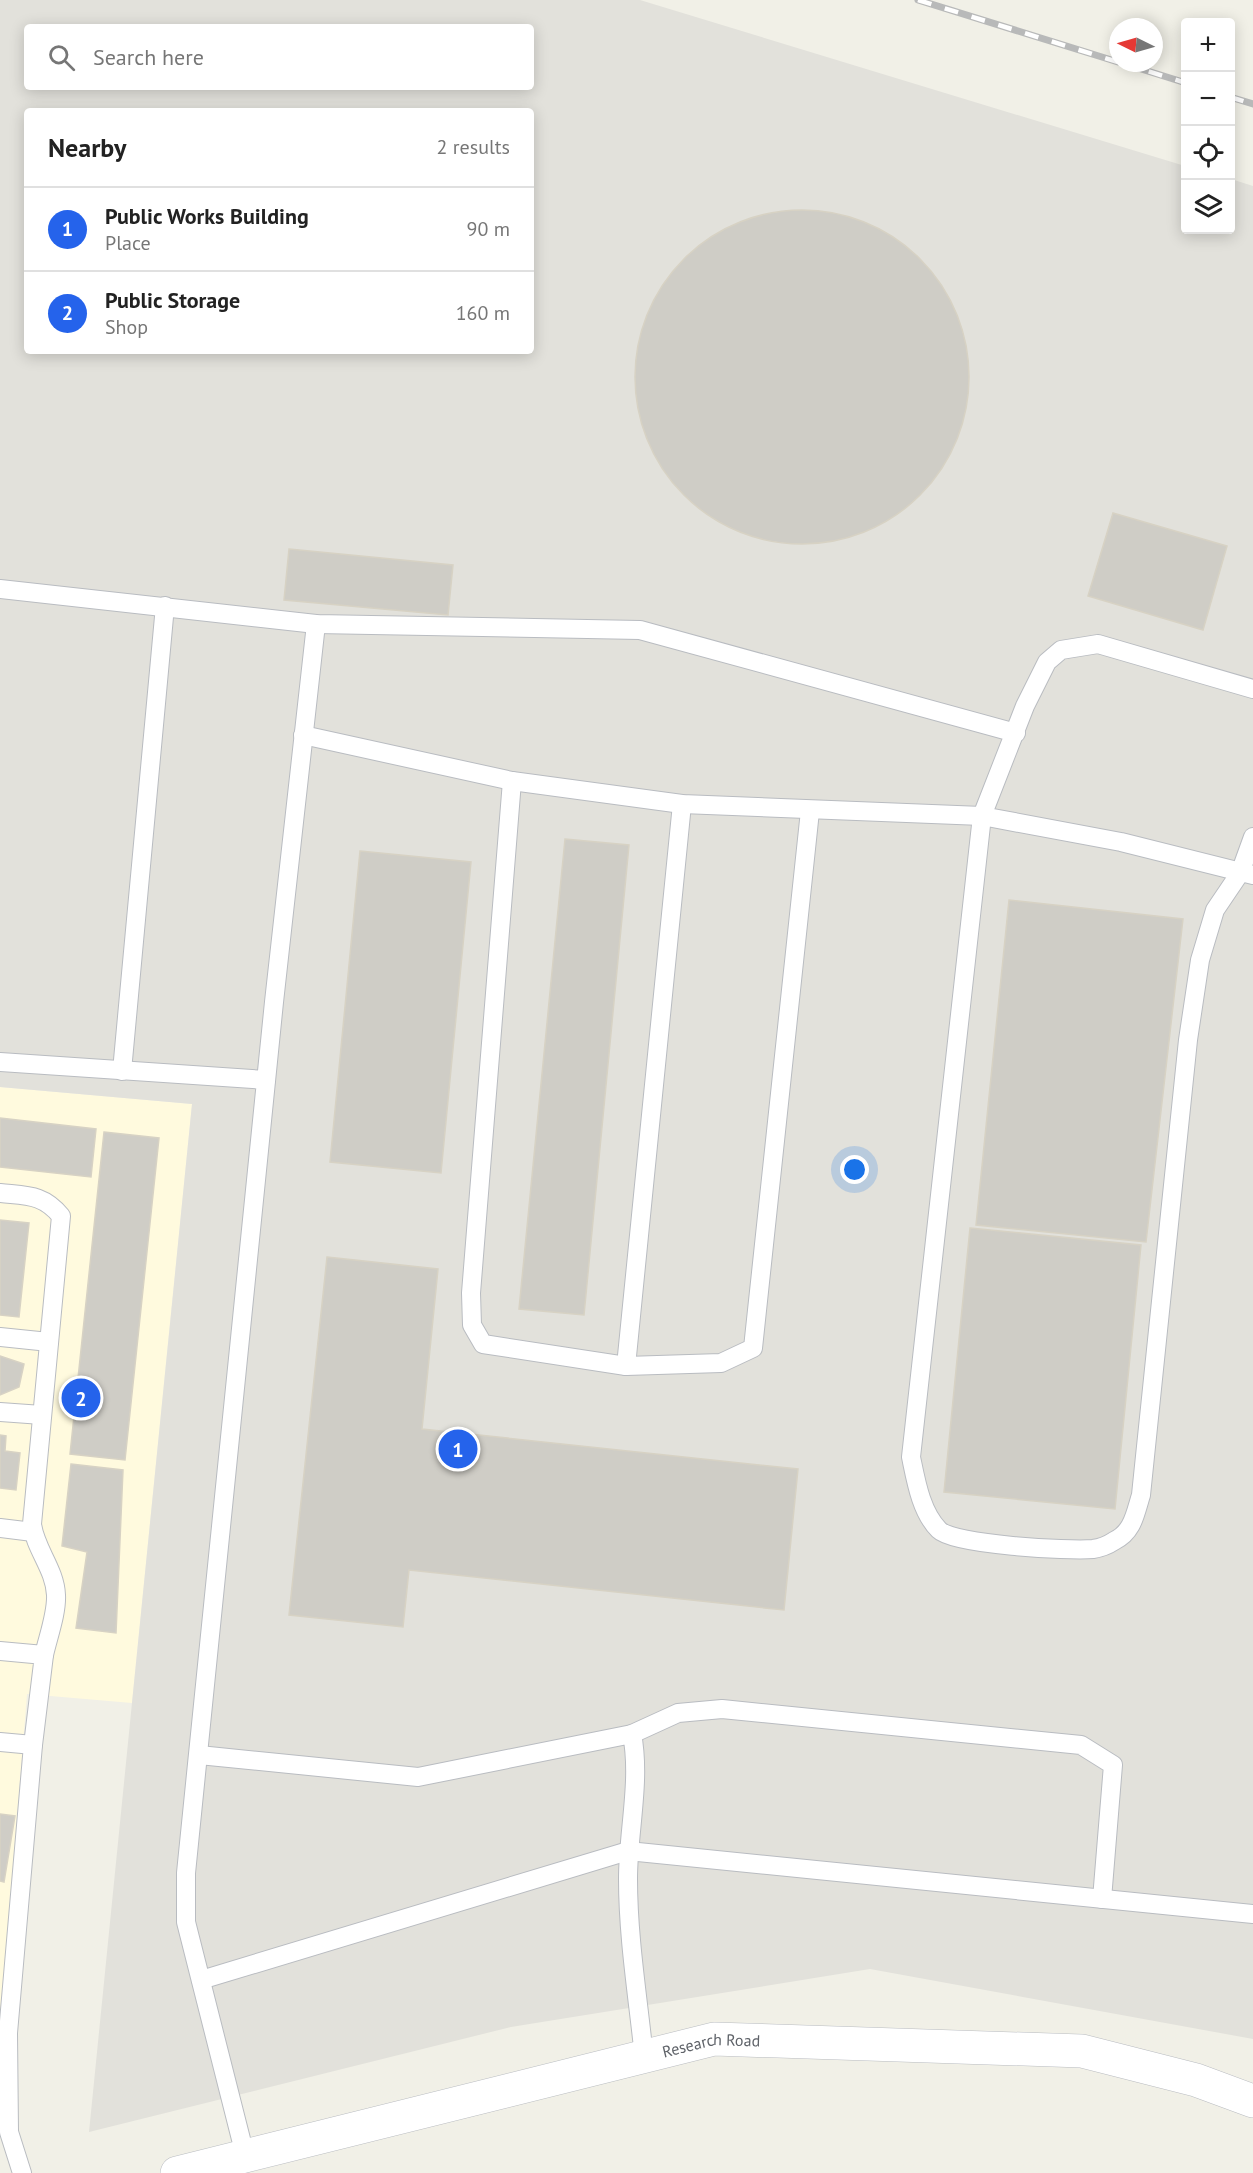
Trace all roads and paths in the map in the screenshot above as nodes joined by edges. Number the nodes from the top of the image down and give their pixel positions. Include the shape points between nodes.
1 (0, 589) edge
2 (165, 606) junction
3 (316, 624) junction
4 (1253, 688) edge
5 (1016, 733) junction
6 (303, 735) junction
7 (512, 781) junction
8 (682, 804) junction
9 (810, 811) junction
10 (982, 816) junction
11 (1253, 837) edge
12 (1247, 874) edge
13 (0, 1062) edge
14 (122, 1071) junction
15 (266, 1080) junction
16 (0, 1193) edge
17 (0, 1337) edge
18 (49, 1342) junction
19 (626, 1366) junction
20 (0, 1412) edge
21 (42, 1415) junction
22 (0, 1528) edge
23 (33, 1532) junction
24 (0, 1651) edge
25 (44, 1655) junction
26 (632, 1734) junction
27 (0, 1742) edge
28 (33, 1745) junction
29 (199, 1755) junction
30 (628, 1851) junction
31 (1102, 1899) junction
32 (1253, 1914) edge
33 (201, 1980) junction
34 (644, 2057) junction
35 (5, 2095) edge
36 (1253, 2101) edge
37 (245, 2155) junction
38 (22, 2173) edge
39 (177, 2173) edge

1 - 2 lane
2 - 3 lane
2 - 14 lane
3 - 5 lane via 640,630
3 - 6 lane
4 - 5 lane via 1098,644 1079,646 1061,650 1047,662
5 - 10 lane
6 - 7 lane
6 - 15 lane
7 - 8 lane
7 - 19 lane via 471,1293 472,1324 483,1344
8 - 9 lane
8 - 19 lane
9 - 10 lane
9 - 19 lane via 753,1348 721,1363
10 - 12 lane via 1121,842
10 - 12 lane via 911,1457 926,1510 939,1530 957,1540 1096,1549 1116,1540 1132,1526 1141,1495 1188,1040 1200,960 1215,910
11 - 12 lane
13 - 14 lane
14 - 15 lane
15 - 29 lane
16 - 18 lane via 50,1202 61,1216
17 - 18 lane
18 - 21 lane
20 - 21 lane
21 - 23 lane
22 - 23 lane
23 - 25 lane via 57,1595
24 - 25 lane
25 - 28 lane
26 - 29 lane via 418,1777
26 - 30 lane via 637,1758
26 - 31 lane via 678,1713 722,1709 1081,1744 1113,1765
27 - 28 lane
28 - 35 lane
29 - 33 lane via 185,1907
30 - 31 lane
30 - 33 lane
30 - 34 lane via 628,1899
31 - 32 lane
33 - 37 lane
34 - 36 street, Research Road via 714,2039 1082,2051 1196,2080
34 - 37 street, Research Road
35 - 38 lane via 9,2132
37 - 39 street, Research Road

